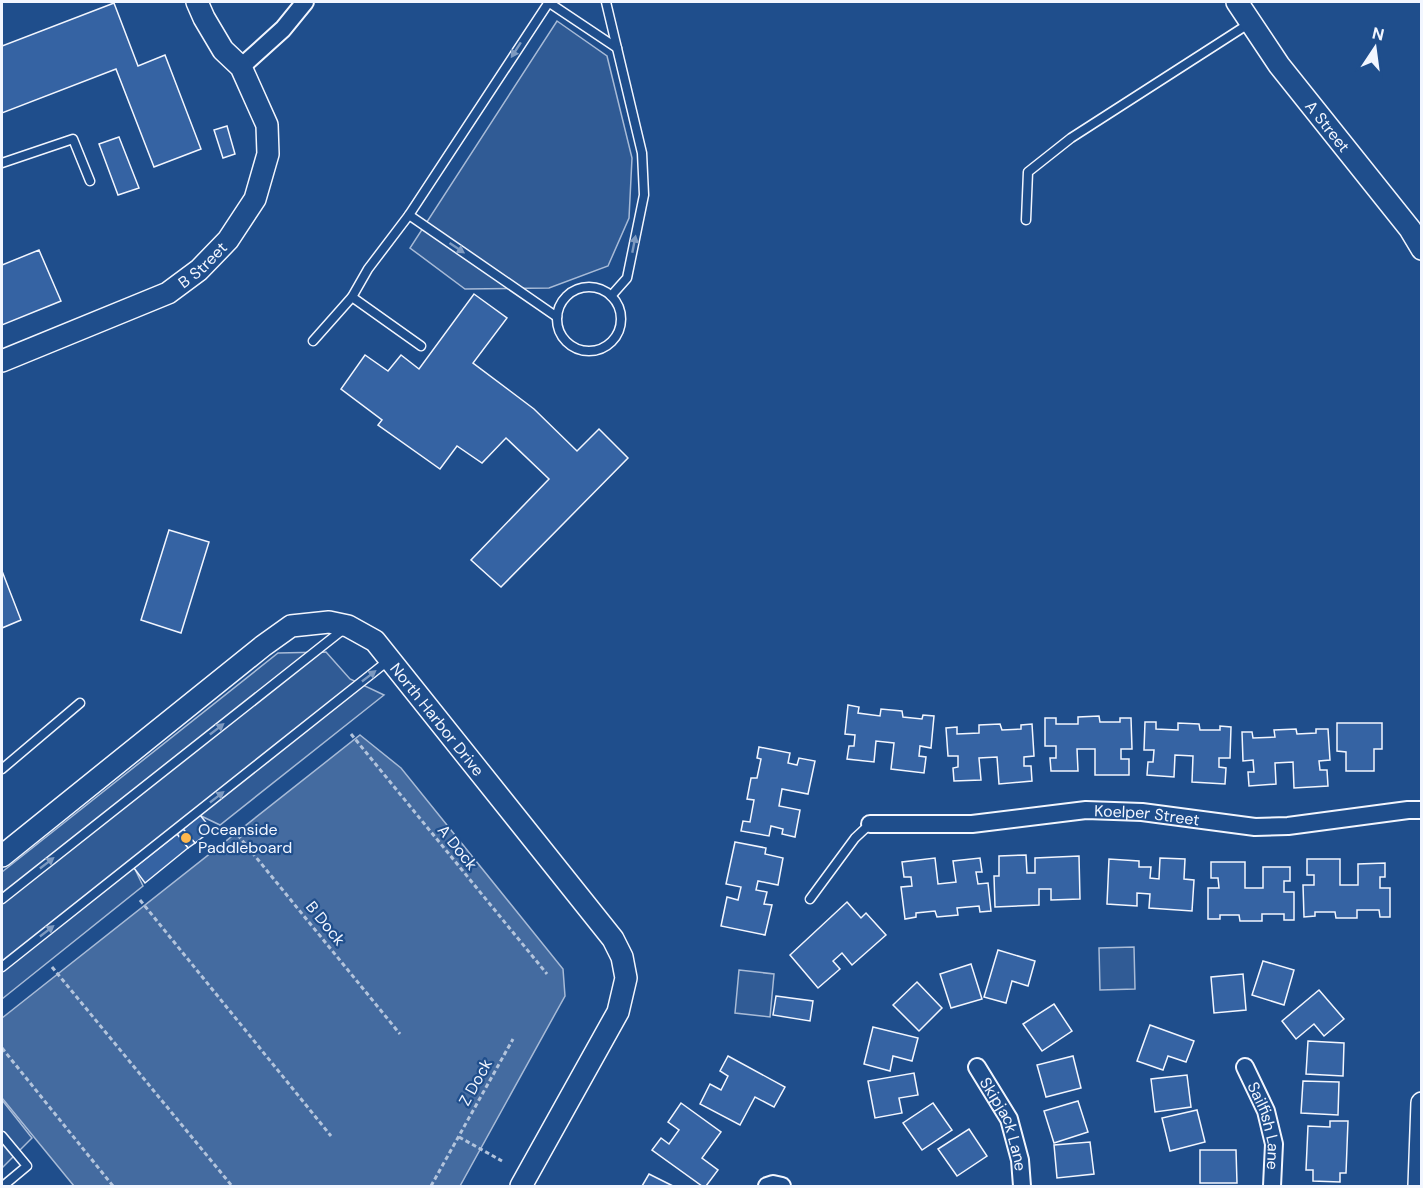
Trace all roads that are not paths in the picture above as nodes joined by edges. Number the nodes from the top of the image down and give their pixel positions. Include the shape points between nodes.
1 (197, 2) edge
2 (305, 2) edge
3 (548, 2) edge
4 (606, 2) edge
5 (1237, 2) edge
6 (1250, 23) junction
7 (617, 48) junction
8 (241, 67) junction
9 (2, 163) edge
10 (90, 181) dead end
11 (408, 215) junction
12 (1026, 220) dead end
13 (1422, 249) edge
14 (611, 296) junction
15 (352, 297) junction
16 (557, 317) junction
17 (313, 341) dead end
18 (421, 346) dead end
19 (2, 361) edge
20 (348, 626) junction
21 (389, 660) junction
22 (80, 703) dead end
23 (2, 769) edge
24 (1422, 810) edge
25 (870, 824) joint
26 (2, 856) edge
27 (2, 899) edge
28 (810, 899) dead end
29 (2, 967) edge
30 (977, 1067) dead end
31 (1245, 1067) dead end
32 (1422, 1103) edge
33 (2, 1136) edge
34 (3, 1186) edge
35 (521, 1186) edge
36 (767, 1186) edge
37 (782, 1186) edge
38 (1022, 1186) edge
39 (1272, 1186) edge
40 (1419, 1186) edge

1 - 8 street, B Street via 223,50
2 - 8 street via 283,29
3 - 7 lane
3 -> 11 lane
4 - 7 lane
5 - 6 street, A Street
6 - 12 lane via 1071,138 1028,172
6 - 13 street, A Street
14 -> 7 lane via 627,278 644,195 642,153
8 - 19 street, B Street via 267,125 268,154 255,199 228,240 199,270 168,292
9 - 10 lane via 73,139
11 - 15 lane via 368,268
11 -> 16 lane
14 - 16 lane via 597,288 579,288 564,299
14 - 16 lane via 620,309 620,325 612,340 596,350 568,343
15 - 17 lane
15 - 18 lane
20 - 21 street, North Harbor Drive via 375,641
20 - 26 street, North Harbor Drive via 329,622 291,627 262,646
27 -> 20 lane
29 -> 21 lane
21 - 35 street, North Harbor Drive via 613,939 622,957 626,978 618,1012
22 - 23 lane
24 - 25 street, Koelper Street via 1255,827 1142,812 1086,810 972,824
25 - 28 lane
30 - 38 street, Skipjack Lane via 1009,1119
31 - 39 street, Sailfish Lane via 1266,1111 1274,1144
32 - 40 street
33 - 34 lane via 27,1166
36 - 37 street

